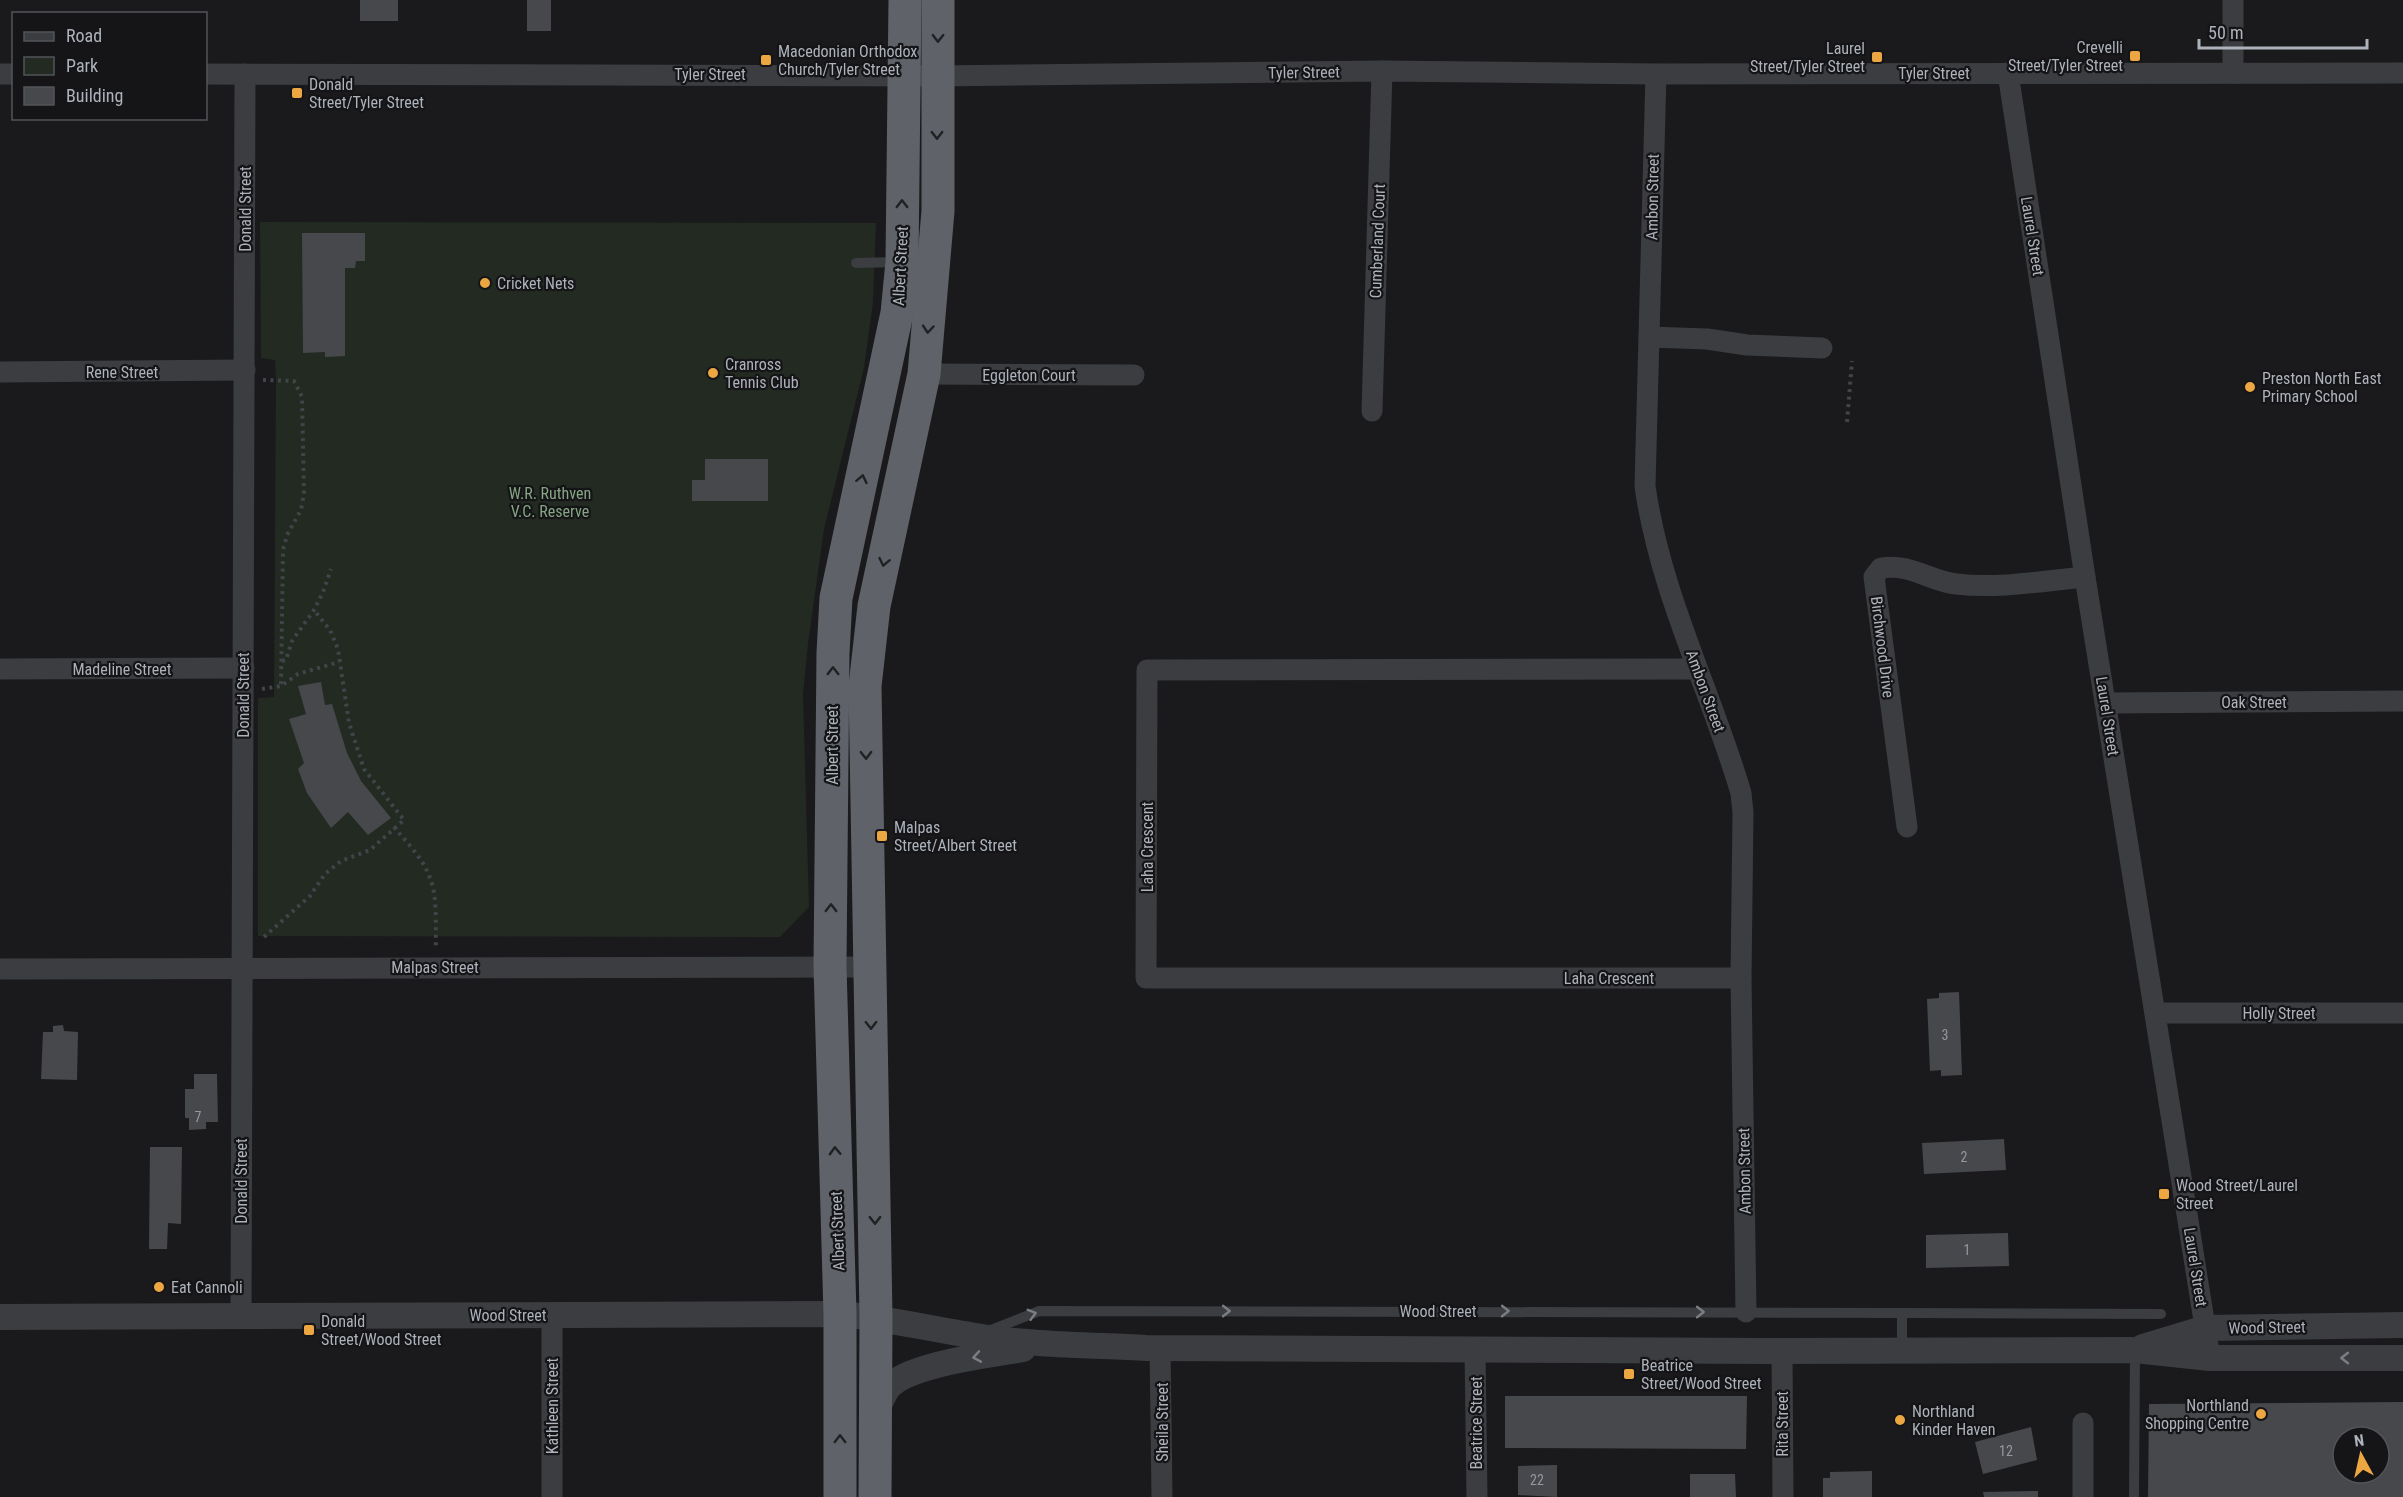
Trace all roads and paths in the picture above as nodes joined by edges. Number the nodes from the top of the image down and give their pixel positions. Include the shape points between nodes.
1 (905, 0) edge
2 (938, 0) edge
3 (2234, 0) edge
4 (1382, 71) junction
5 (2008, 73) junction
6 (2234, 73) junction
7 (2403, 73) edge
8 (207, 74) edge
9 (245, 74) junction
10 (1656, 74) junction
11 (903, 75) junction
12 (937, 76) junction
13 (902, 262) junction
14 (856, 263) dead end
15 (1649, 337) junction
16 (1822, 348) dead end
17 (1852, 362) dead end
18 (0, 372) edge
19 (924, 374) junction
20 (1134, 375) dead end
21 (245, 376) junction
22 (1372, 411) dead end
23 (1847, 422) dead end
24 (331, 569) dead end
25 (2085, 576) junction
26 (836, 598) junction
27 (874, 606) junction
28 (314, 609) junction
29 (282, 662) junction
30 (339, 662) junction
31 (244, 668) junction
32 (0, 669) edge
33 (1696, 669) junction
34 (2403, 701) edge
35 (2105, 703) junction
36 (394, 827) junction
37 (1907, 827) dead end
38 (257, 944) dead end
39 (830, 966) junction
40 (436, 967) junction
41 (870, 967) junction
42 (242, 968) junction
43 (0, 969) edge
44 (1741, 978) junction
45 (2156, 1013) junction
46 (2403, 1013) edge
47 (1746, 1312) junction
48 (1902, 1313) junction
49 (840, 1314) junction
50 (2161, 1314) dead end
51 (552, 1315) junction
52 (241, 1316) junction
53 (0, 1317) edge
54 (876, 1317) junction
55 (2403, 1325) edge
56 (2206, 1328) junction
57 (978, 1336) junction
58 (1055, 1344) junction
59 (1161, 1347) junction
60 (1475, 1349) junction
61 (1902, 1350) junction
62 (2134, 1350) junction
63 (1782, 1351) junction
64 (2210, 1358) junction
65 (2403, 1358) edge
66 (874, 1414) junction
67 (2083, 1423) dead end
68 (552, 1497) edge
69 (840, 1497) edge
70 (874, 1497) edge
71 (1162, 1497) edge
72 (1477, 1497) edge
73 (1783, 1497) edge
74 (2083, 1497) edge
75 (2134, 1497) edge

1 - 11 highway, Albert Street
2 -> 12 highway, Albert Street
3 - 6 street
4 - 10 street, Tyler Street
4 - 12 street, Tyler Street
4 - 22 street, Cumberland Court
5 - 6 street, Tyler Street
5 - 10 street, Tyler Street
5 - 25 street, Laurel Street
6 - 7 street, Tyler Street
8 - 9 street, Tyler Street
9 - 11 street, Tyler Street
9 - 21 street, Donald Street
10 - 15 street, Ambon Street
11 - 12 street, Tyler Street
13 -> 11 highway, Albert Street
12 -> 19 highway, Albert Street via 938,211
13 - 14 lane
26 -> 13 highway, Albert Street via 897,313
15 - 16 street
15 - 33 street, Ambon Street via 1645,486 1652,530
17 - 23 path
18 - 21 street, Rene Street
19 - 20 street, Eggleton Court
19 -> 27 highway, Albert Street
21 - 29 path via 294,381 302,397 304,493 283,550
21 - 31 street, Donald Street
24 - 28 path
25 - 35 street, Laurel Street
25 - 37 street, Birchwood Drive via 1978,586 1953,584 1897,565 1881,567 1874,577
26 - 27 highway
39 -> 26 highway, Albert Street
27 -> 41 highway, Albert Street via 865,686
28 - 29 path
28 - 30 path via 330,630
29 - 30 path via 281,686 298,674
30 - 36 path via 349,723 364,769 404,820
31 - 32 street, Madeline Street
31 - 42 street, Donald Street
33 - 44 street, Ambon Street via 1741,793
33 - 44 street, Laha Crescent via 1147,670 1146,978
34 - 35 street, Oak Street
35 - 45 street, Laurel Street
36 - 38 path via 370,850 341,861 325,874 310,896
36 - 40 path via 431,879
39 - 40 street, Malpas Street
39 - 41 street, Malpas Street
49 -> 39 highway, Albert Street
40 - 42 street, Malpas Street
41 -> 54 highway, Albert Street
42 - 43 street, Malpas Street
42 - 52 street, Donald Street
44 - 47 street, Ambon Street
45 - 46 street, Holly Street
45 - 56 street, Laurel Street
47 - 48 lane, Wood Street
57 -> 47 lane, Wood Street via 1039,1311
48 - 50 lane, Wood Street
48 - 61 lane
49 - 51 street, Wood Street
49 - 54 street, Wood Street
69 -> 49 highway, Albert Street
51 - 52 street, Wood Street
51 - 68 street, Kathleen Street
52 - 53 street, Wood Street
54 - 57 street, Wood Street
54 - 66 highway, Albert Street
55 - 56 street, Wood Street
56 - 62 street, Wood Street
56 - 64 street, Laurel Street
57 - 58 street, Wood Street
58 - 59 street, Wood Street
58 -> 66 street via 957,1361 904,1375 889,1388
59 - 60 street, Wood Street
59 - 71 street, Sheila Street
60 - 63 street, Wood Street
60 - 72 street, Beatrice Street
61 - 62 street, Wood Street
61 - 63 street, Wood Street
62 - 64 street, Wood Street
62 - 75 lane
63 - 73 street, Rita Street
65 -> 64 street, Wood Street
66 - 70 highway, Albert Street
67 - 74 street

